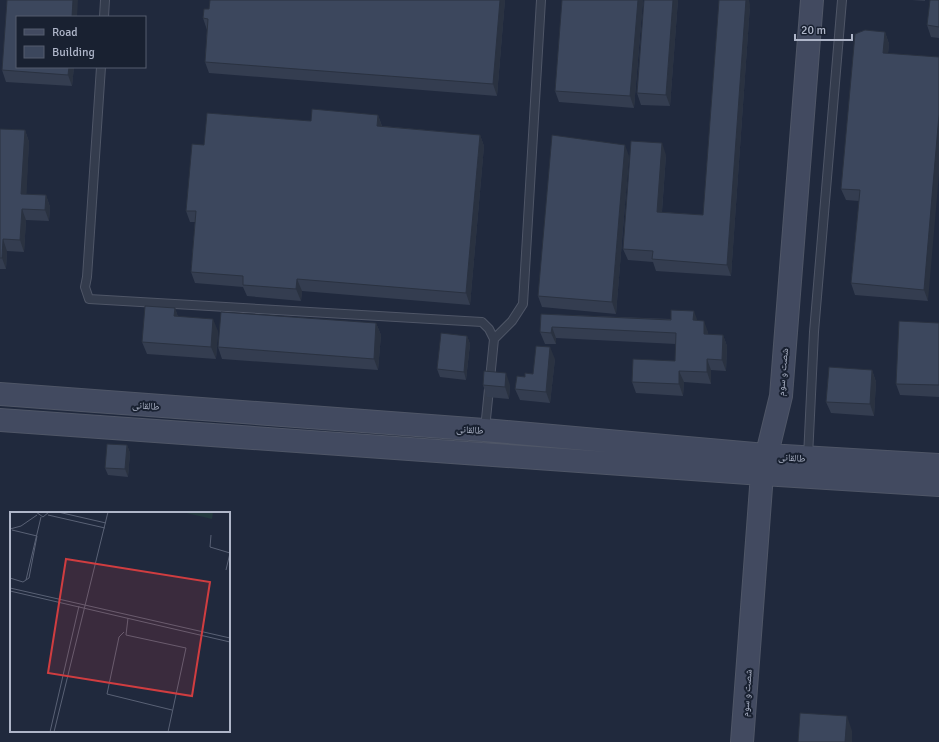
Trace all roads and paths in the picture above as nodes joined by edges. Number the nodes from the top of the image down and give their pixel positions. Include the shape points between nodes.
1 (105, 0) edge
2 (541, 0) edge
3 (812, 0) edge
4 (842, 0) edge
5 (104, 16) edge
6 (101, 68) edge
7 (494, 339) junction
8 (0, 394) edge
9 (0, 420) edge
10 (484, 430) junction
11 (808, 458) junction
12 (764, 465) junction
13 (939, 465) edge
14 (939, 485) edge
15 (742, 742) edge

1 - 5 lane
2 - 7 lane via 523,304
3 - 12 street, شصت و سوم via 781,396
4 - 11 lane via 814,332
6 - 7 lane via 85,287 89,299 482,322
7 - 10 lane
8 - 10 street, طالقانی
9 - 12 street, طالقانی
10 - 12 street, طالقانی
11 - 12 street, طالقانی
11 - 13 street, طالقانی
12 - 14 street, طالقانی
12 - 15 street, شصت و سوم

